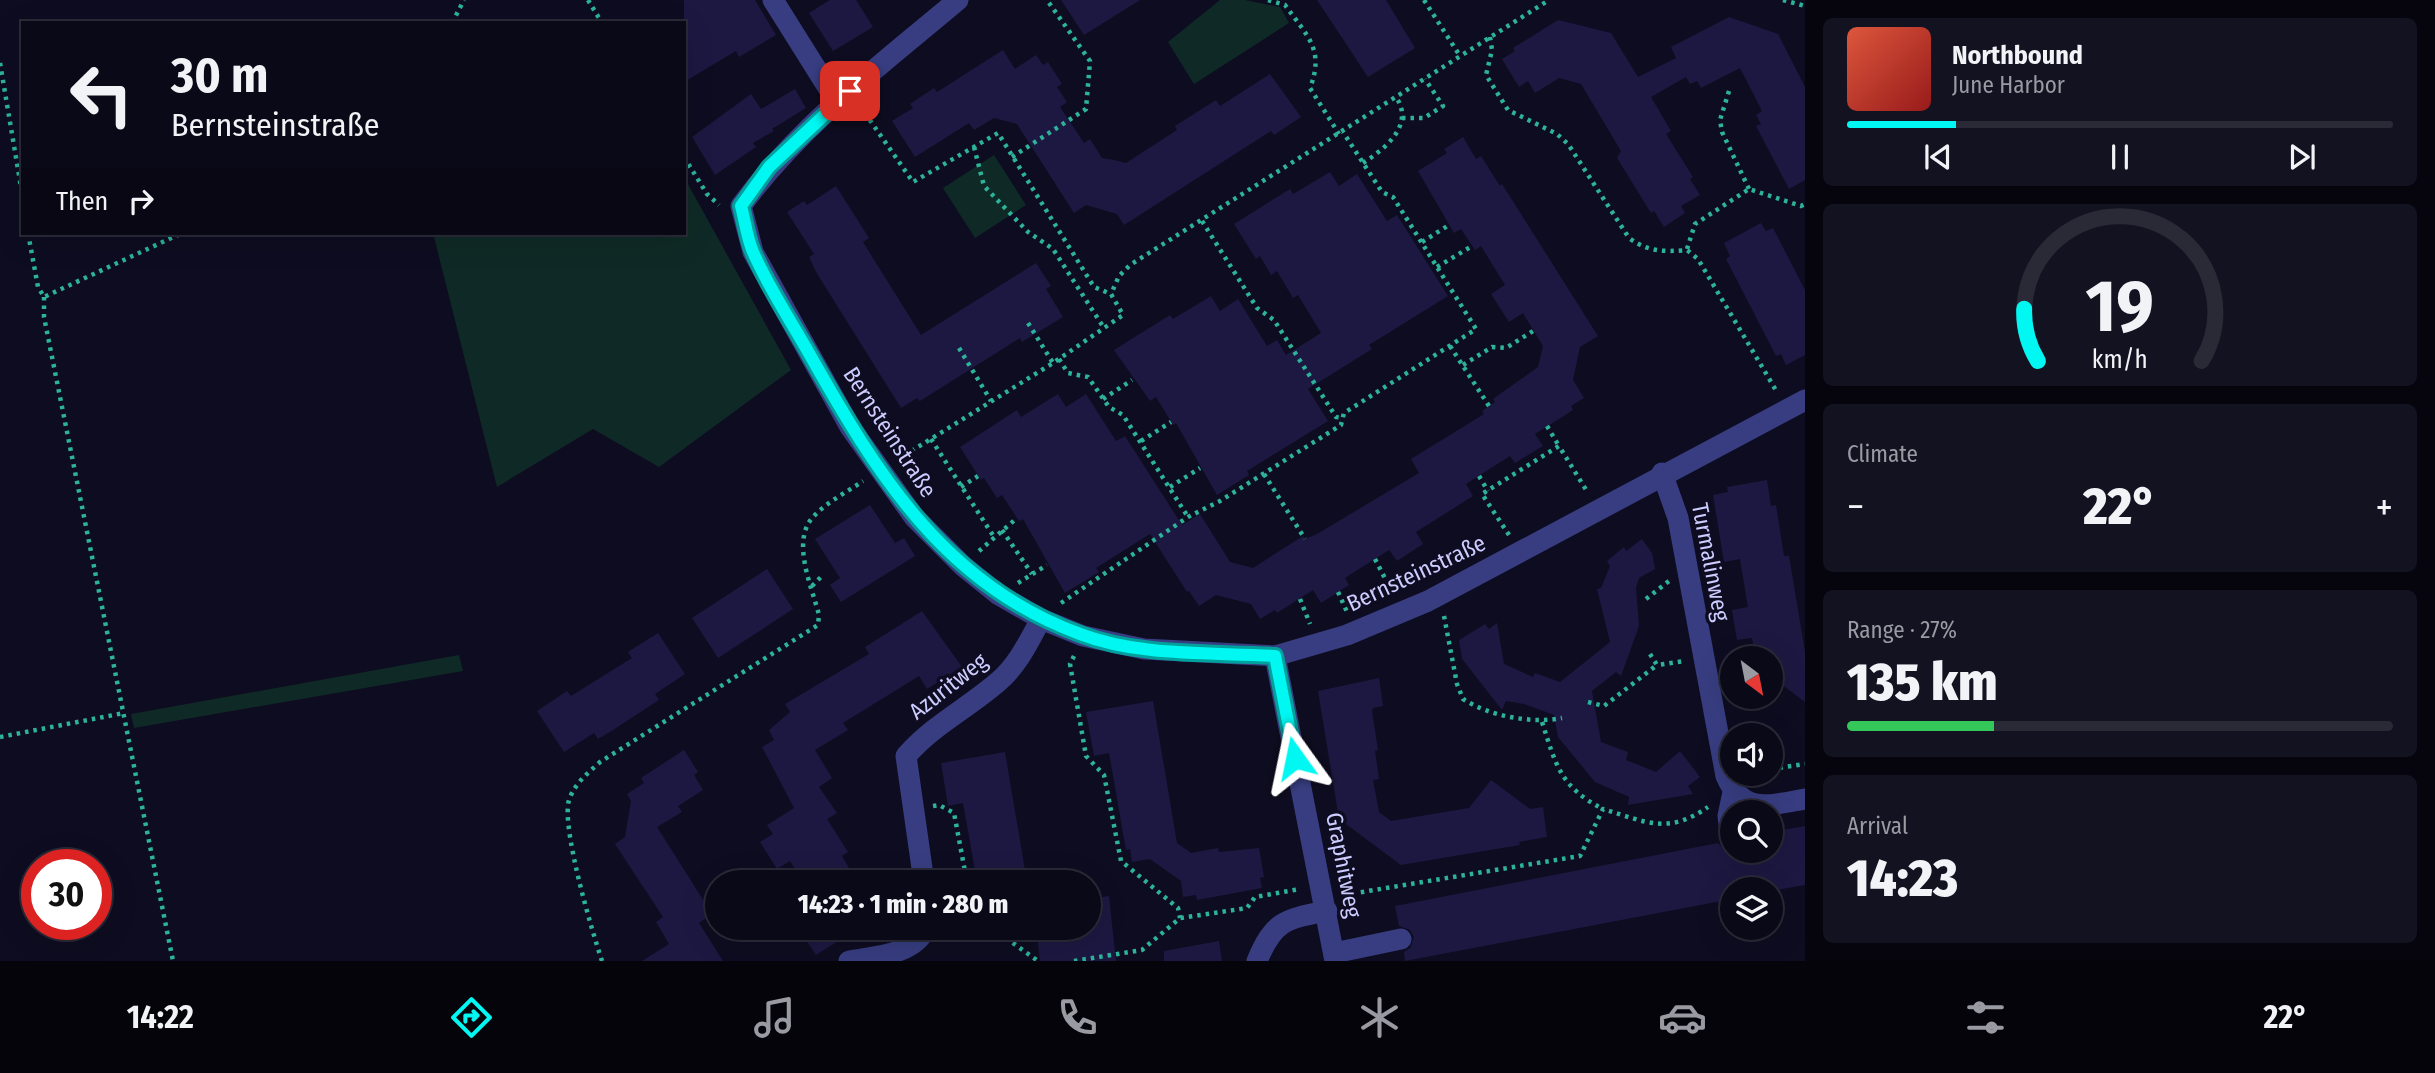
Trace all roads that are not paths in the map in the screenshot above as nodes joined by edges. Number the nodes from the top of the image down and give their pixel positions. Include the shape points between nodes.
1 (773, 0) edge
2 (958, 0) edge
3 (843, 97) junction
4 (1796, 403) edge
5 (1662, 473) junction
6 (1041, 619) junction
7 (1275, 656) junction
8 (1805, 799) edge
9 (1739, 800) edge
10 (1783, 802) edge
11 (922, 870) edge
12 (1324, 898) junction
13 (1401, 939) dead end
14 (919, 940) edge
15 (1334, 957) edge
16 (849, 961) edge
17 (1256, 961) edge

1 - 3 street
2 - 3 street
3 - 6 street, Bernsteinstraße via 769,167 741,206 753,252 850,427 914,517 999,595
4 - 5 street, Bernsteinstraße
5 - 7 street, Bernsteinstraße via 1438,596 1347,635
5 - 9 street, Turmalinweg via 1678,518 1726,776
6 - 7 street, Bernsteinstraße via 1083,636 1144,649
6 - 11 street, Azuritweg via 1015,665 999,682 926,733 906,757
7 - 12 street, Graphitweg
8 - 10 street
12 - 15 street, Graphitweg
12 - 17 street via 1275,928
13 - 15 street
14 - 16 street via 898,952

